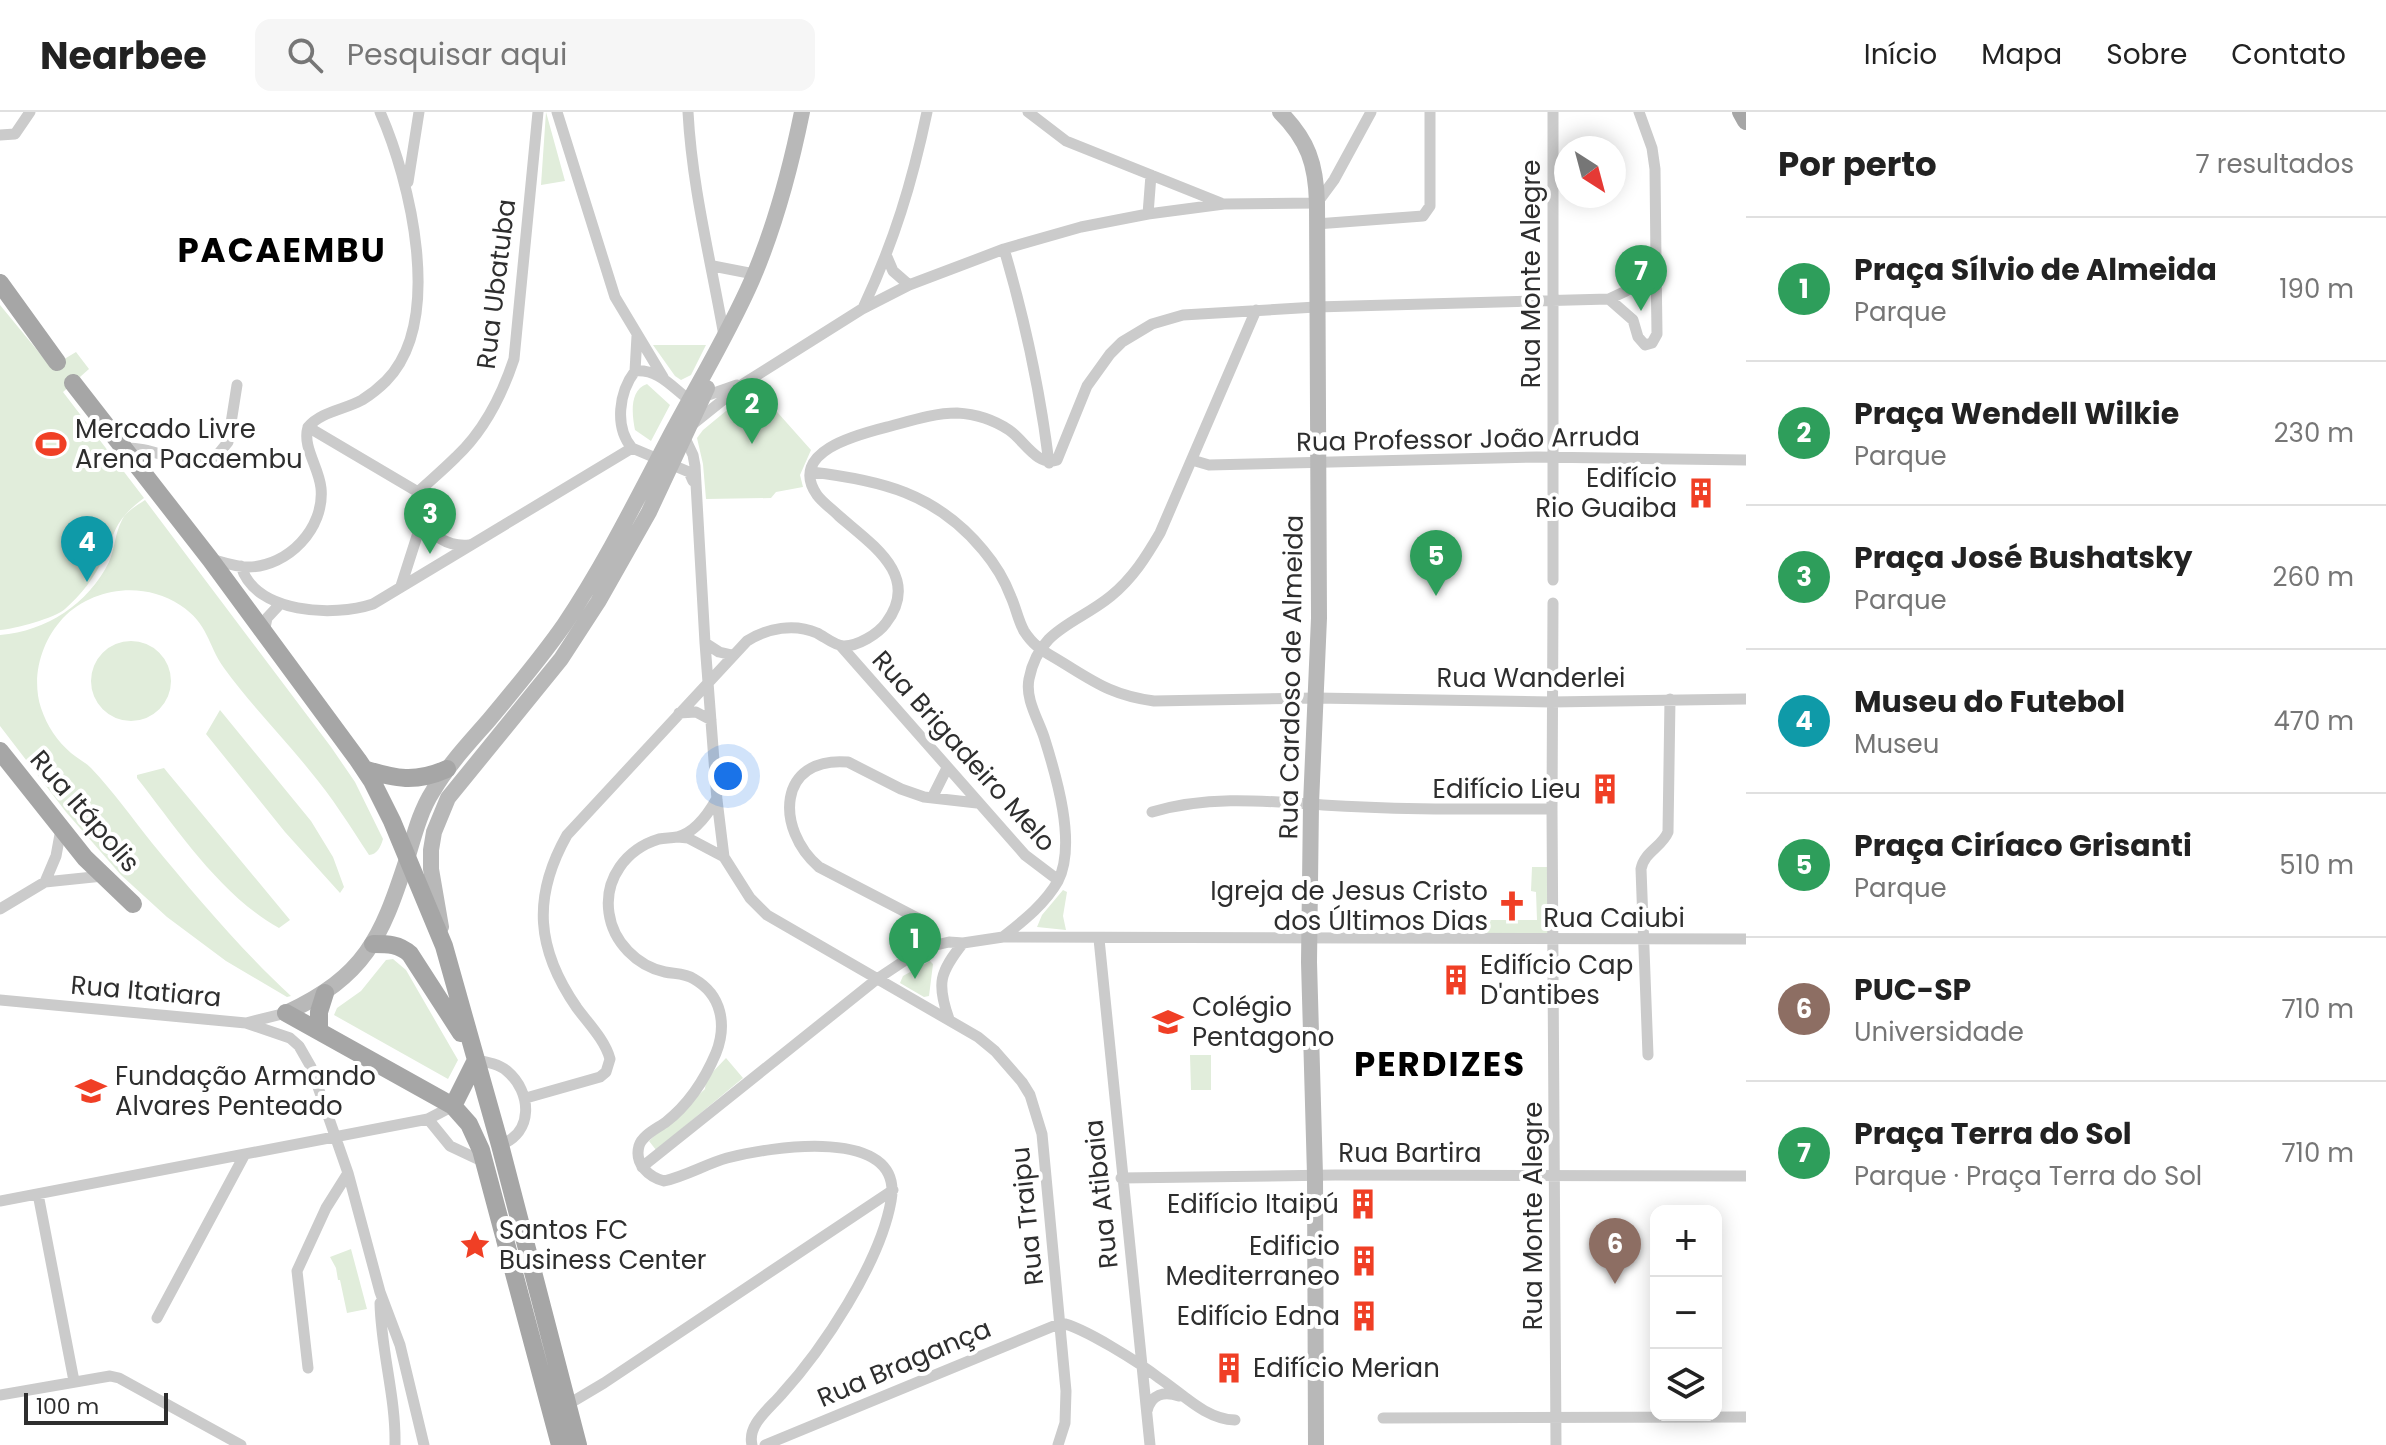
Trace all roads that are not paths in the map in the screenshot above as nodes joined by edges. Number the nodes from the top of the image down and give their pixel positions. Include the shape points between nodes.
1 (30, 112) edge
2 (380, 112) edge
3 (419, 112) edge
4 (538, 112) edge
5 (557, 112) edge
6 (688, 112) edge
7 (802, 112) edge
8 (927, 112) edge
9 (1028, 112) edge
10 (1280, 112) edge
11 (1371, 112) edge
12 (1430, 112) edge
13 (1553, 112) edge
14 (1639, 112) edge
15 (1741, 112) edge
16 (1746, 121) edge
17 (0, 135) edge
18 (1151, 175) junction
19 (407, 188) junction
20 (1317, 203) junction
21 (1224, 204) junction
22 (1148, 214) junction
23 (1316, 224) junction
24 (1004, 249) junction
25 (887, 257) junction
26 (1656, 261) junction
27 (713, 266) junction
28 (754, 274) junction
29 (0, 283) edge
30 (909, 285) junction
31 (1609, 299) junction
32 (1555, 302) junction
33 (1316, 307) junction
34 (862, 309) junction
35 (1256, 310) junction
36 (637, 335) junction
37 (724, 336) junction
38 (57, 362) dead end
39 (635, 371) junction
40 (663, 377) junction
41 (73, 383) dead end
42 (743, 384) junction
43 (237, 385) dead end
44 (697, 399) junction
45 (308, 427) junction
46 (688, 432) junction
47 (124, 448) junction
48 (632, 448) junction
49 (1553, 457) junction
50 (1192, 460) junction
51 (1746, 460) edge
52 (665, 461) junction
53 (1049, 463) junction
54 (1319, 464) junction
55 (811, 472) junction
56 (693, 482) junction
57 (418, 492) junction
58 (420, 519) junction
59 (473, 545) junction
60 (215, 565) junction
61 (241, 566) junction
62 (1553, 580) dead end
63 (401, 586) junction
64 (1553, 603) dead end
65 (280, 604) junction
66 (264, 633) junction
67 (705, 643) junction
68 (841, 646) junction
69 (1039, 651) junction
70 (732, 655) junction
71 (708, 681) junction
72 (1316, 698) junction
73 (1670, 699) junction
74 (1746, 699) edge
75 (1551, 702) junction
76 (678, 713) junction
77 (711, 720) junction
78 (0, 751) edge
79 (947, 768) junction
80 (364, 769) junction
81 (447, 769) junction
82 (932, 798) junction
83 (717, 800) junction
84 (977, 803) junction
85 (1311, 804) junction
86 (1552, 809) junction
87 (1152, 812) dead end
88 (61, 828) junction
89 (678, 837) junction
90 (724, 857) junction
91 (407, 858) junction
92 (103, 876) junction
93 (51, 878) junction
94 (1058, 880) junction
95 (133, 904) dead end
96 (0, 909) edge
97 (1003, 937) junction
98 (1099, 939) junction
99 (1746, 939) edge
100 (1310, 940) junction
101 (1554, 940) junction
102 (1644, 941) junction
103 (963, 943) junction
104 (373, 944) junction
105 (444, 946) junction
106 (932, 946) junction
107 (877, 979) junction
108 (325, 993) junction
109 (0, 1000) edge
110 (286, 1013) junction
111 (949, 1019) junction
112 (246, 1023) junction
113 (319, 1031) junction
114 (1648, 1055) dead end
115 (476, 1060) junction
116 (526, 1098) junction
117 (453, 1106) junction
118 (428, 1119) junction
119 (337, 1137) junction
120 (500, 1145) junction
121 (245, 1154) junction
122 (484, 1162) junction
123 (642, 1167) junction
124 (348, 1173) junction
125 (1315, 1175) junction
126 (1555, 1175) junction
127 (1746, 1176) edge
128 (1121, 1178) junction
129 (893, 1190) junction
130 (38, 1194) junction
131 (0, 1201) edge
132 (1314, 1275) junction
133 (1201, 1277) dead end
134 (380, 1292) junction
135 (157, 1318) dead end
136 (1061, 1323) junction
137 (308, 1368) dead end
138 (1143, 1368) junction
139 (74, 1381) junction
140 (0, 1395) edge
141 (1188, 1399) junction
142 (567, 1405) junction
143 (1147, 1415) junction
144 (1556, 1417) junction
145 (1746, 1417) edge
146 (1383, 1418) dead end
147 (1235, 1420) dead end
148 (241, 1445) edge
149 (395, 1445) edge
150 (424, 1445) edge
151 (560, 1445) edge
152 (578, 1445) edge
153 (752, 1445) edge
154 (765, 1445) edge
155 (1058, 1445) edge
156 (1150, 1445) edge
157 (1316, 1445) edge
158 (1556, 1445) edge

1 - 17 street via 15,134
2 - 19 street
3 - 19 street
4 - 57 street, Rua Ubatuba via 514,359 501,395 478,432
5 - 36 street via 606,273
6 - 27 street via 698,200
7 - 28 main road
8 - 25 street via 914,178
9 - 18 street via 1066,141
10 - 20 main road, Rua Cardoso de Almeida via 1315,167
11 - 20 street
12 - 23 street via 1430,206 1423,216
13 - 32 street, Rua Monte Alegre
14 - 26 street via 1655,169
15 - 16 main road
18 - 21 street
18 - 22 street
19 - 45 street via 417,271 406,351 372,393
20 - 21 street
20 - 23 main road, Rua Cardoso de Almeida
21 - 22 street
22 - 24 street
23 - 33 main road, Rua Cardoso de Almeida
24 - 30 street
24 - 53 street via 1031,350
25 - 30 street
25 - 34 street
26 - 31 street via 1626,291
26 - 31 street via 1657,334 1652,343 1641,342 1633,320
27 - 28 street
27 - 37 street
28 - 37 main road
29 - 38 main road
30 - 34 street
31 - 32 street
32 - 33 street
32 - 49 street, Rua Monte Alegre
33 - 35 street
33 - 54 main road, Rua Cardoso de Almeida
34 - 42 street
35 - 50 street
35 - 53 street via 1183,315 1152,324 1122,342 1097,368 1057,460
36 - 39 street
36 - 40 street
37 - 44 main road
39 - 40 street
39 - 48 street via 626,384 621,417 622,432
40 - 44 street
41 - 47 main road
42 - 44 street
42 - 46 street
43 - 47 street via 228,442 215,458 196,462
44 - 46 main road
44 - 52 main road
45 - 57 street
45 - 61 street via 306,442 321,492 314,524 288,554 263,565
46 - 52 main road
46 - 56 street
47 - 60 main road
48 - 52 street
48 - 59 street
49 - 51 street, Rua Professor João Arruda
49 - 54 street, Rua Professor João Arruda
49 - 62 street, Rua Monte Alegre
50 - 54 street, Rua Professor João Arruda via 1209,465
50 - 69 street via 1142,564 1111,596 1055,631
52 - 56 street via 689,472
52 - 81 main road via 563,626
52 - 105 main road via 598,602 561,659 448,798 431,850
53 - 55 street via 1008,430 959,413 848,437 818,457
54 - 72 main road, Rua Cardoso de Almeida
55 - 68 street via 818,496 883,555 899,588 884,627
55 - 69 street via 895,487 956,523 993,563
56 - 67 street
57 - 58 street
58 - 59 street via 440,540
58 - 63 street
59 - 63 street
60 - 61 street
60 - 66 main road
61 - 65 street via 253,589
63 - 65 street via 373,604 349,611
64 - 75 street, Rua Monte Alegre
65 - 66 street via 267,618
66 - 80 main road
67 - 70 street
67 - 71 street
68 - 70 street via 808,630 775,629 747,641
68 - 79 street, Rua Brigadeiro Melo
69 - 72 street, Rua Wanderlei via 1093,684 1133,698
69 - 94 street via 1028,686 1062,812 1064,865
70 - 71 street
71 - 76 street
71 - 77 street
72 - 75 street, Rua Wanderlei
72 - 85 main road, Rua Cardoso de Almeida
73 - 74 street, Rua Wanderlei
73 - 75 street, Rua Wanderlei
73 - 102 street via 1669,825 1666,838 1642,864
75 - 86 street, Rua Monte Alegre
76 - 77 street via 696,712
76 - 116 street via 574,825 545,884 544,927 557,975 609,1054 609,1067 600,1077
77 - 83 street
78 - 88 main road, Rua Itápolis
79 - 82 street
79 - 84 street, Rua Brigadeiro Melo
80 - 81 main road via 403,780
80 - 91 main road
81 - 91 main road via 431,792
82 - 84 street
82 - 106 street via 848,762 831,761 800,777 788,808 792,830 809,858 921,920
83 - 89 street via 696,826
83 - 90 street
84 - 94 street, Rua Brigadeiro Melo via 1025,855
85 - 86 street
85 - 87 street via 1203,802
85 - 100 main road, Rua Cardoso de Almeida
86 - 101 street, Rua Monte Alegre
88 - 92 main road, Rua Itápolis
88 - 93 street
89 - 90 street
89 - 123 street via 651,842 628,856 611,886 609,916 632,956 651,968 693,978 711,993 721,1014 722,1033 695,1092 642,1139
90 - 107 street, Rua Traipu via 767,915
91 - 104 main road
91 - 105 main road
92 - 93 street
92 - 95 main road, Rua Itápolis
93 - 96 street
94 - 97 street via 1039,906
97 - 98 street, Rua Caiubi
97 - 103 street, Rua Caiubi
98 - 100 street, Rua Caiubi
98 - 128 street, Rua Atibaia
99 - 102 street, Rua Caiubi
100 - 101 street, Rua Caiubi
100 - 125 main road, Rua Cardoso de Almeida
101 - 102 street, Rua Caiubi
101 - 126 street, Rua Monte Alegre
102 - 114 street
103 - 106 street, Rua Caiubi
103 - 111 street via 942,973 940,987
104 - 108 main road via 353,971
104 - 115 main road via 404,948 417,961
105 - 115 main road
106 - 107 street
107 - 111 street, Rua Traipu
107 - 123 street
108 - 110 main road
108 - 113 main road
109 - 112 street, Rua Itatiara
110 - 112 street, Rua Itatiara
110 - 113 main road
111 - 136 street, Rua Traipu via 995,1051 1030,1095 1042,1134
112 - 119 street via 299,1046
113 - 117 main road
115 - 116 street via 504,1069
115 - 117 main road
115 - 120 main road
116 - 120 street via 525,1121 511,1140
117 - 118 street
117 - 122 main road via 476,1136
118 - 119 street
118 - 122 street via 450,1146
119 - 121 street
119 - 124 street
120 - 142 main road
121 - 130 street
121 - 135 street
122 - 151 main road
123 - 129 street via 664,1181 753,1153 854,1150 882,1162
124 - 134 street
124 - 137 street via 297,1271
125 - 126 street, Rua Bartira
125 - 128 street, Rua Bartira
125 - 132 main road, Rua Cardoso de Almeida
126 - 127 street, Rua Bartira
126 - 144 street, Rua Monte Alegre
128 - 138 street, Rua Atibaia
129 - 142 street
129 - 153 street via 886,1221 847,1306 804,1368 758,1420
130 - 131 street
130 - 139 street
132 - 133 street
132 - 157 main road, Rua Cardoso de Almeida
134 - 149 street
134 - 150 street via 400,1345
136 - 138 street
136 - 154 street, Rua Bragança
136 - 155 street, Rua Traipu via 1066,1407
138 - 141 street
138 - 143 street, Rua Atibaia
139 - 140 street
139 - 148 street via 119,1378
141 - 143 street via 1159,1395 1150,1401
141 - 147 street via 1214,1417
142 - 152 main road
143 - 156 street, Rua Atibaia
144 - 145 street
144 - 146 street
144 - 158 street, Rua Monte Alegre

